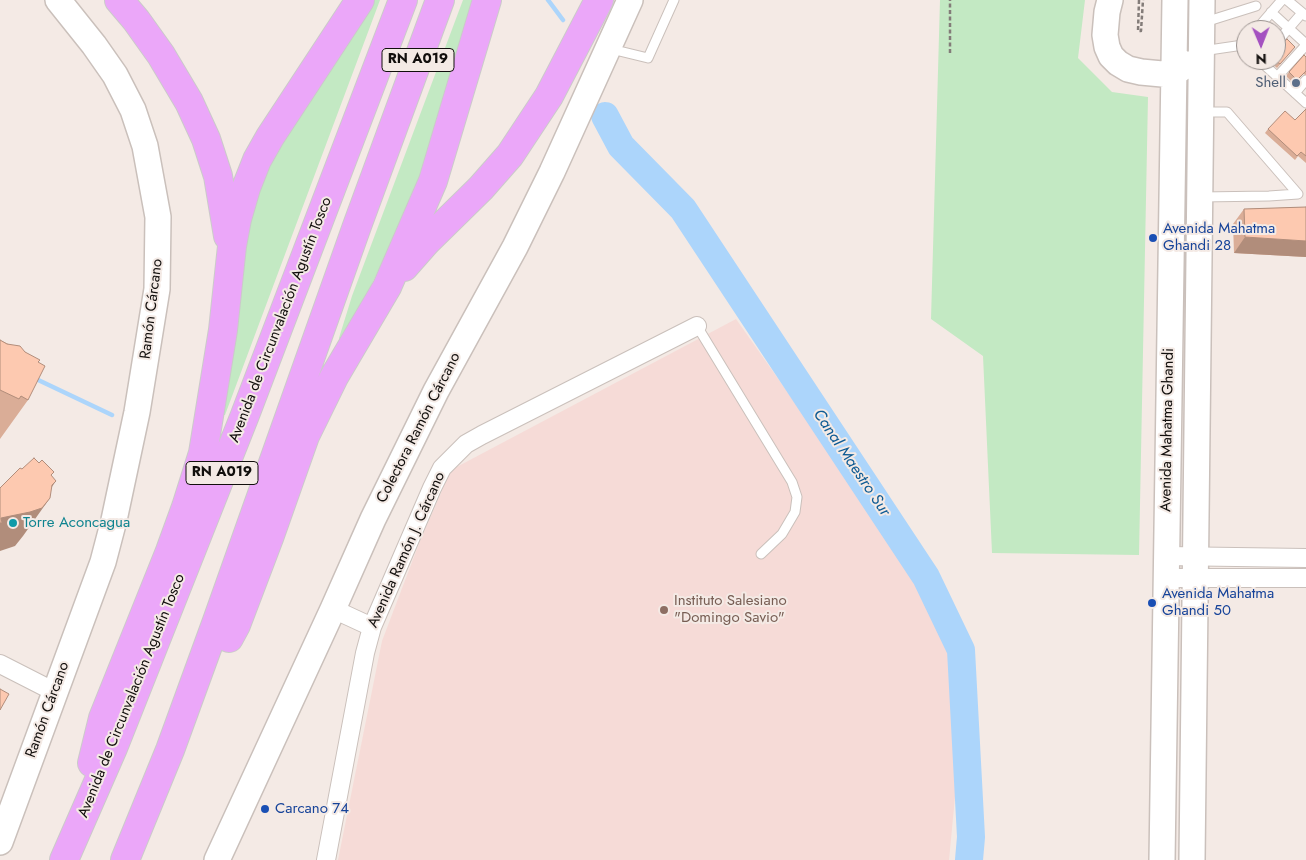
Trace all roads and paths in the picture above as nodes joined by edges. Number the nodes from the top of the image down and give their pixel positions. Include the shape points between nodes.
1 (58, 0) edge
2 (118, 0) edge
3 (360, 0) edge
4 (403, 0) edge
5 (440, 0) edge
6 (487, 0) edge
7 (599, 0) edge
8 (630, 0) edge
9 (674, 0) edge
10 (950, 0) edge
11 (1110, 0) edge
12 (1139, 0) edge
13 (1143, 0) edge
14 (1175, 0) edge
15 (1282, 0) edge
16 (1287, 0) edge
17 (1256, 6) dead end
18 (1202, 11) edge
19 (1271, 12) junction
20 (1304, 15) edge
21 (1264, 20) edge
22 (1289, 28) junction
23 (1286, 31) edge
24 (1306, 44) edge
25 (1236, 46) edge
26 (608, 48) junction
27 (1202, 51) junction
28 (950, 53) dead end
29 (1271, 70) edge
30 (1173, 75) junction
31 (1278, 77) junction
32 (1306, 80) edge
33 (1295, 93) junction
34 (1306, 103) edge
35 (1202, 112) junction
36 (1302, 193) edge
37 (1201, 197) junction
38 (229, 268) junction
39 (387, 287) junction
40 (697, 326) joint
41 (761, 554) dead end
42 (1306, 558) edge
43 (1166, 567) junction
44 (1195, 568) junction
45 (1306, 578) edge
46 (333, 609) junction
47 (372, 627) junction
48 (0, 664) edge
49 (47, 688) junction
50 (170, 750) junction
51 (0, 794) edge
52 (0, 842) edge
53 (70, 849) edge
54 (125, 860) edge
55 (217, 860) edge
56 (326, 860) edge
57 (1162, 860) edge
58 (1192, 860) edge

1 - 49 main road, Ramón Cárcano via 115,75 133,110 145,146 158,217 158,271 154,318 137,412 103,562
2 - 38 highway via 172,71 206,139 228,232
3 - 38 highway via 257,160 243,197
4 - 53 highway, Avenida de Circunvalación Agustín Tosco / RN A019 via 245,415
5 - 50 highway, RN A019
6 - 39 highway via 433,181
7 - 39 highway via 549,96 510,155
8 - 26 main road, Colectora Ramón Cárcano
9 - 26 lane via 648,58
10 - 28 path
11 - 30 main road via 1105,35 1111,56 1128,69
12 - 13 path via 1138,31 1141,32
14 - 30 main road, Avenida Mahatma Ghandi
15 - 19 lane
16 - 20 lane
17 - 18 lane
18 - 27 main road, Avenida Mahatma Ghandi
19 - 21 lane
19 - 22 lane
20 - 22 lane
22 - 23 lane
22 - 24 lane
24 - 31 lane
25 - 27 lane
26 - 46 main road, Colectora Ramón Cárcano via 528,222 436,391
27 - 30 main road
27 - 35 main road, Avenida Mahatma Ghandi
29 - 31 lane
30 - 43 main road, Avenida Mahatma Ghandi
31 - 33 lane
32 - 33 lane
33 - 34 lane
35 - 36 lane via 1227,112
35 - 37 main road, Avenida Mahatma Ghandi
36 - 37 lane
37 - 44 main road, Avenida Mahatma Ghandi
38 - 53 highway via 208,428 200,462 170,551 103,718
39 - 50 highway via 318,408 236,625
40 - 41 lane via 792,482 797,497 795,512 782,534
40 - 47 street, Avenida Ramón J. Cárcano via 482,434 454,455 442,468 432,488
42 - 44 street
43 - 44 street
43 - 57 main road, Avenida Mahatma Ghandi
44 - 45 street
44 - 58 main road, Avenida Mahatma Ghandi
46 - 47 street
46 - 55 main road, Colectora Ramón Cárcano
47 - 56 street, Avenida Ramón J. Cárcano
48 - 49 street
49 - 51 main road, Ramón Cárcano
49 - 52 main road, Ramón Cárcano
50 - 54 highway, RN A019

